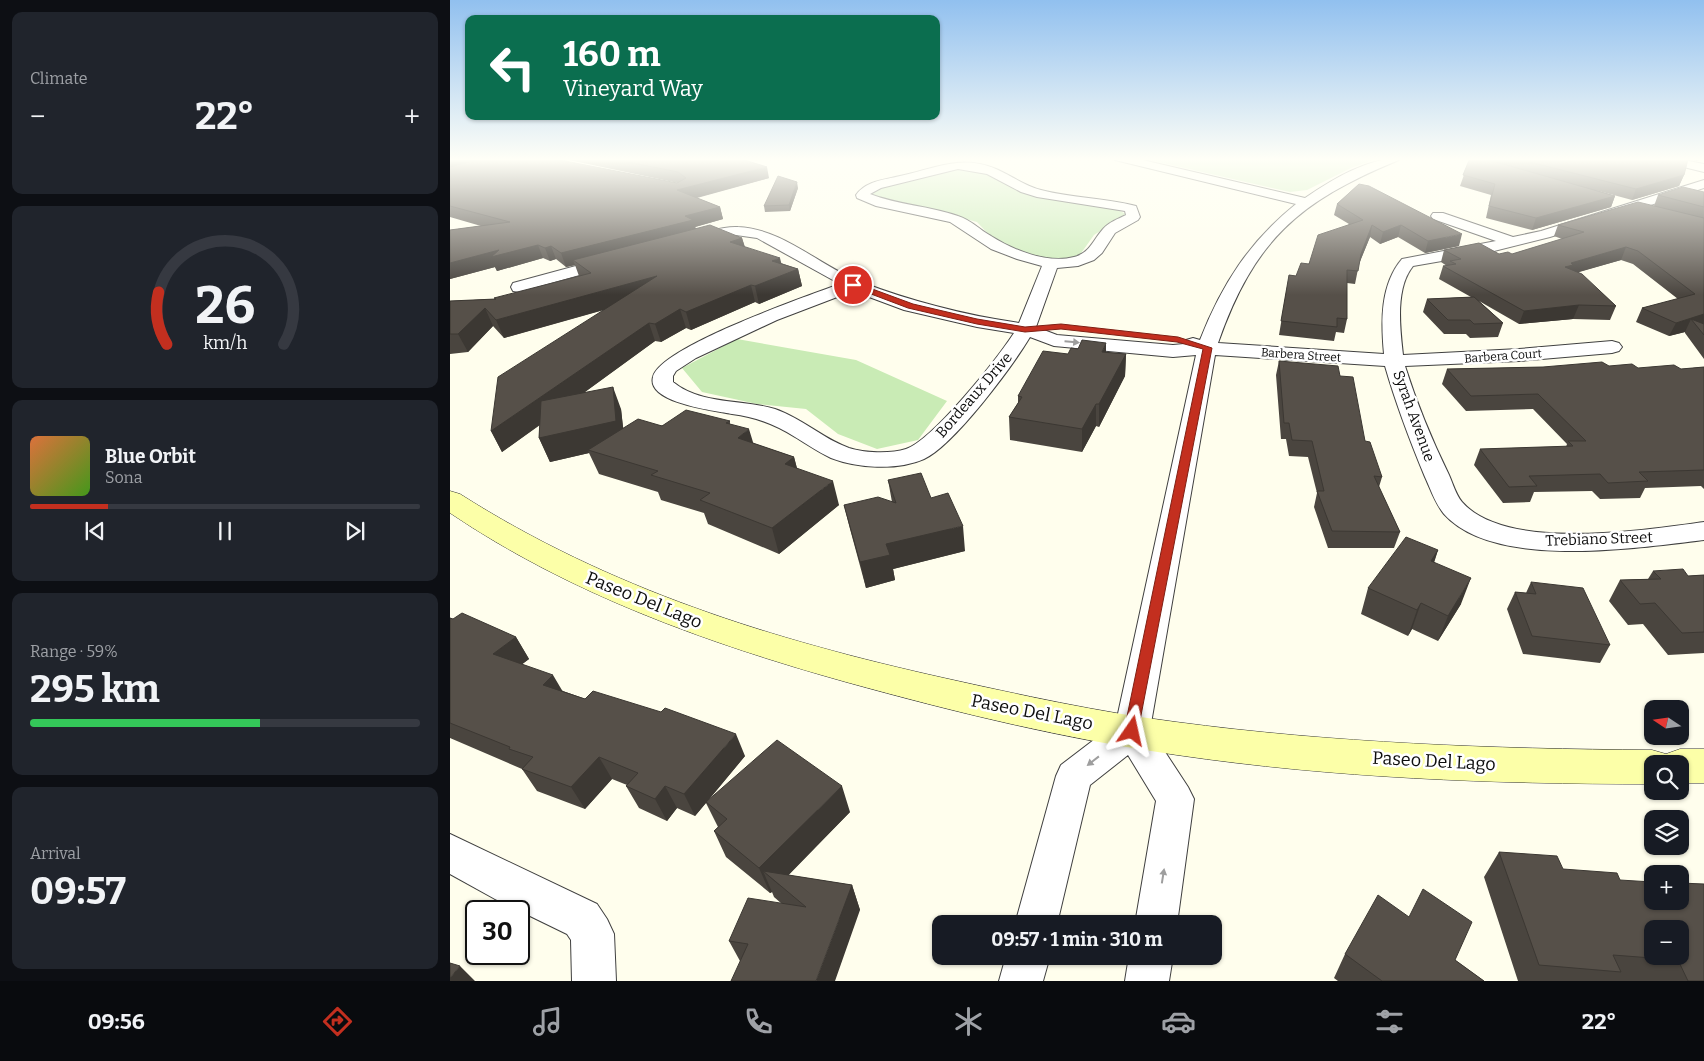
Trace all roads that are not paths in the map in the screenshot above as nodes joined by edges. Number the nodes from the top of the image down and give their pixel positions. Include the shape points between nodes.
1 (885, 204) edge
2 (1112, 204) edge
3 (1304, 204) edge
4 (1623, 204) edge
5 (1644, 204) edge
6 (1634, 207) junction
7 (1660, 214) edge
8 (1438, 216) dead end
9 (1513, 242) junction
10 (676, 244) edge
11 (623, 258) edge
12 (1051, 263) junction
13 (853, 285) junction
14 (519, 287) dead end
15 (1025, 329) junction
16 (1612, 347) dead end
17 (1208, 348) junction
18 (1394, 361) junction
19 (450, 500) edge
20 (1704, 531) edge
21 (1494, 533) joint
22 (1132, 731) junction
23 (1689, 766) edge
24 (1704, 766) edge
25 (1644, 767) edge
26 (450, 853) edge
27 (1038, 915) edge
28 (1157, 915) edge
29 (1025, 965) edge
30 (1150, 965) edge
31 (594, 968) edge
32 (1021, 981) edge
33 (1148, 981) edge

1 - 12 street via 954,218 997,246
2 - 12 street via 1131,209 1133,217 1108,232 1087,259
3 - 17 street via 1284,219 1239,275 1227,294
4 - 6 street
5 - 6 street
6 - 7 street
6 - 9 street
8 - 9 street
9 - 18 street, Syrah Avenue via 1408,262 1394,292
10 - 13 street, Barbera Street via 722,232 761,234
11 - 14 street
12 - 15 street, Bordeaux Drive
13 - 15 street, Barbera Street via 910,306 977,322
13 - 15 street, Bordeaux Drive via 771,316 689,354 669,367 663,376 663,384 670,392 683,397 742,408 783,420 836,452 865,458 915,454 930,445 953,422 1015,348
15 - 17 street, Barbera Street via 1054,340 1173,351
16 - 18 street, Barbera Court
17 - 18 street, Barbera Street
17 - 22 street
18 - 21 street, Syrah Avenue via 1406,403 1451,507 1471,523
19 - 22 street, Paseo Del Lago via 507,536 581,574 716,629 808,658 929,690
20 - 21 street, Trebiano Street via 1570,542 1524,540
22 - 25 street, Paseo Del Lago via 1194,741 1351,757 1529,767
22 -> 27 street via 1074,776
28 -> 22 street via 1175,799
23 - 24 street
26 - 31 street via 582,919 592,934
29 - 32 street
30 - 33 street

